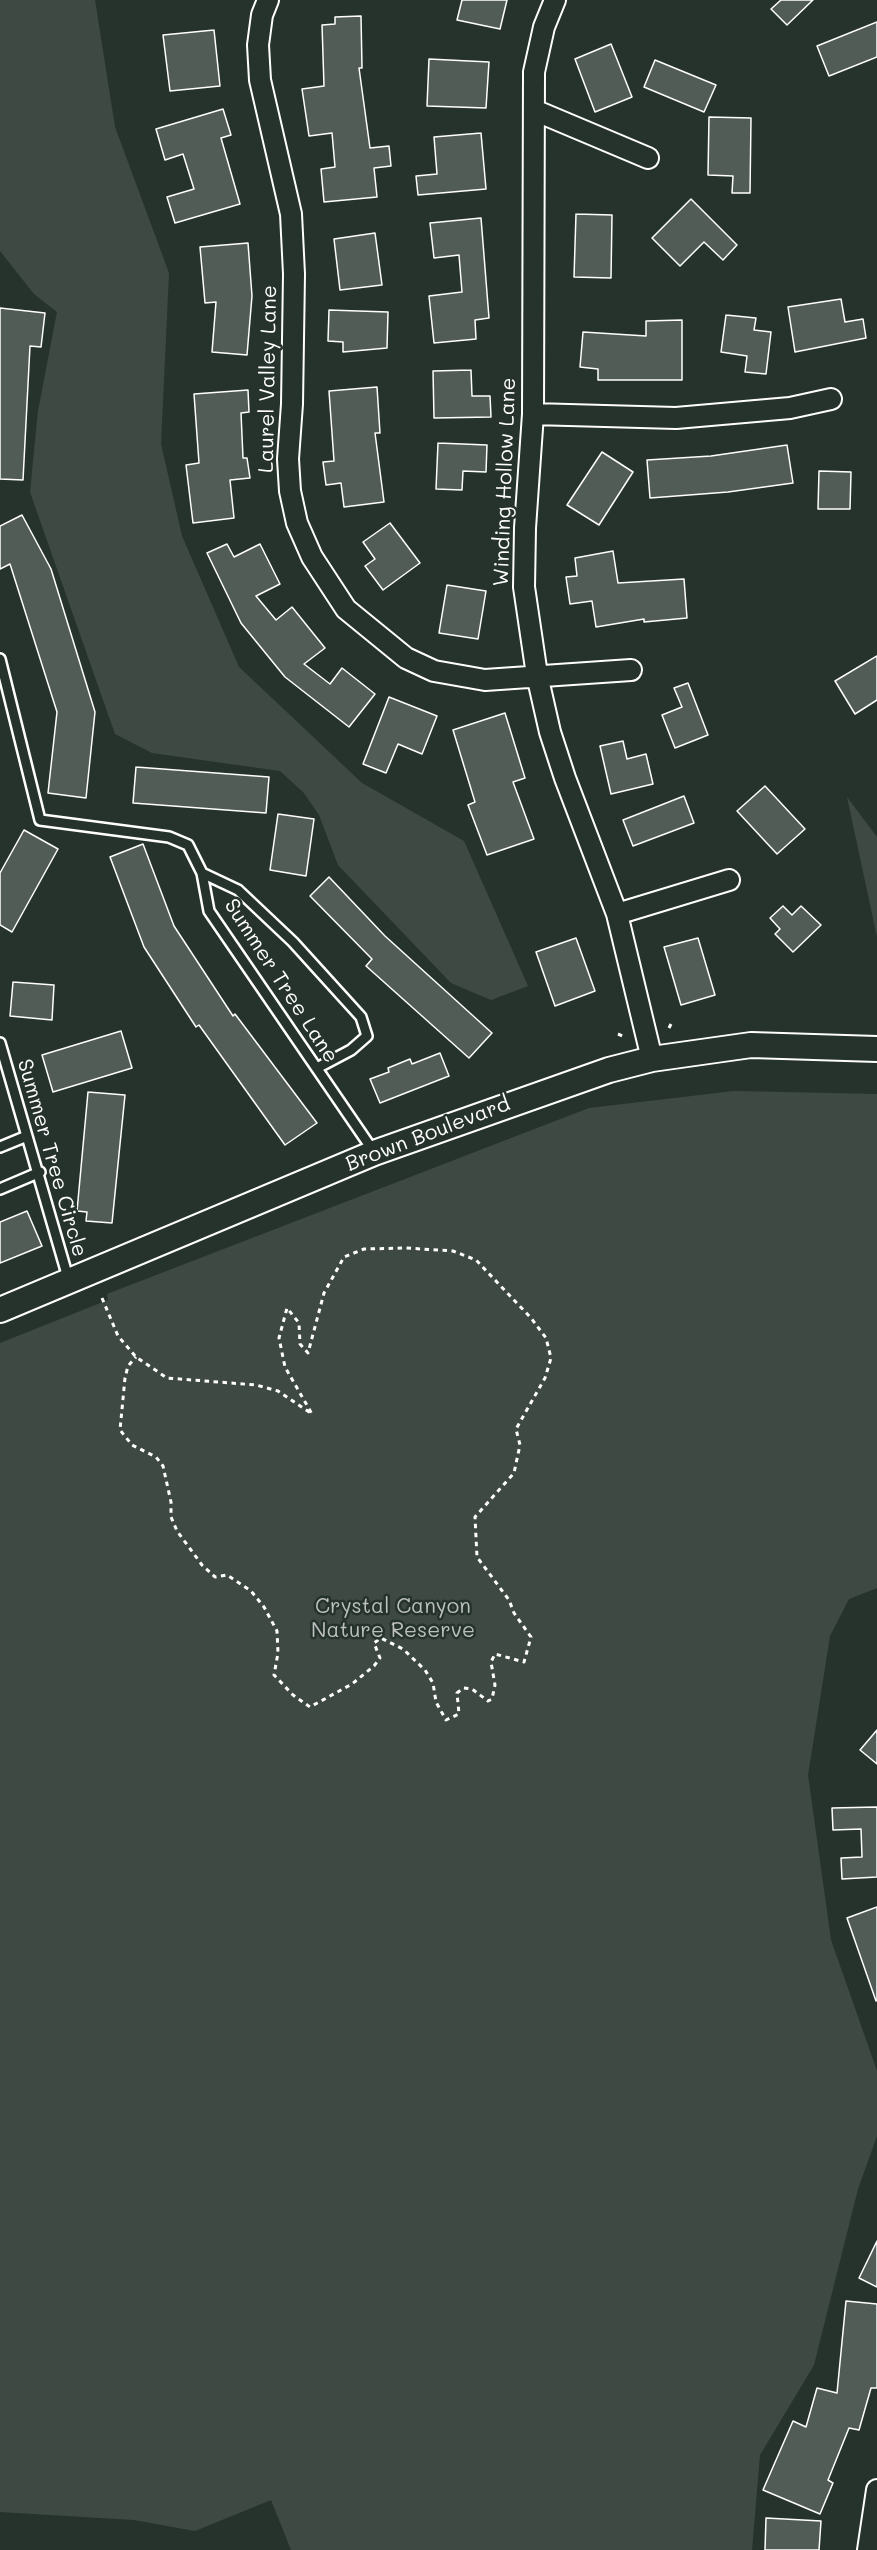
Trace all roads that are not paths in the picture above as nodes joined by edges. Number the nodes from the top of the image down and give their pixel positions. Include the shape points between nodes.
1 (268, 0) edge
2 (555, 0) edge
3 (534, 110) junction
4 (648, 159) dead end
5 (831, 399) dead end
6 (533, 414) junction
7 (0, 659) edge
8 (631, 670) dead end
9 (537, 675) junction
10 (202, 873) junction
11 (729, 880) dead end
12 (617, 914) junction
13 (0, 1042) edge
14 (877, 1049) edge
15 (652, 1059) junction
16 (317, 1068) junction
17 (27, 1136) junction
18 (0, 1148) edge
19 (374, 1153) junction
20 (40, 1172) junction
21 (0, 1189) edge
22 (70, 1283) junction
23 (0, 1310) edge
24 (877, 2494) edge
25 (868, 2550) edge

1 - 9 street, Laurel Valley Lane via 258,45 260,80 291,214 294,274 288,459 297,523 312,557 346,609 406,658 462,678
2 - 3 street, Winding Hollow Lane via 534,72
3 - 4 street
3 - 6 street, Winding Hollow Lane
5 - 6 street via 790,408 676,418
6 - 9 street, Winding Hollow Lane via 524,587
7 - 10 lane, Summer Tree Lane via 40,820 169,837 188,845
8 - 9 street, Laurel Valley Lane
9 - 12 street, Winding Hollow Lane via 564,778
10 - 16 lane, Summer Tree Lane via 209,911
10 - 16 lane via 238,890 293,942 361,1017 367,1036 351,1050
11 - 12 street
12 - 15 street, Winding Hollow Lane
13 - 17 lane, Summer Tree Circle
14 - 15 street, Brown Boulevard via 751,1045
15 - 19 street, Brown Boulevard via 565,1084
16 - 19 lane, Summer Tree Lane
17 - 18 lane
17 - 20 lane, Summer Tree Circle
19 - 22 street, Brown Boulevard
20 - 21 lane
20 - 22 lane, Summer Tree Circle
22 - 23 street, Brown Boulevard
24 - 25 street

